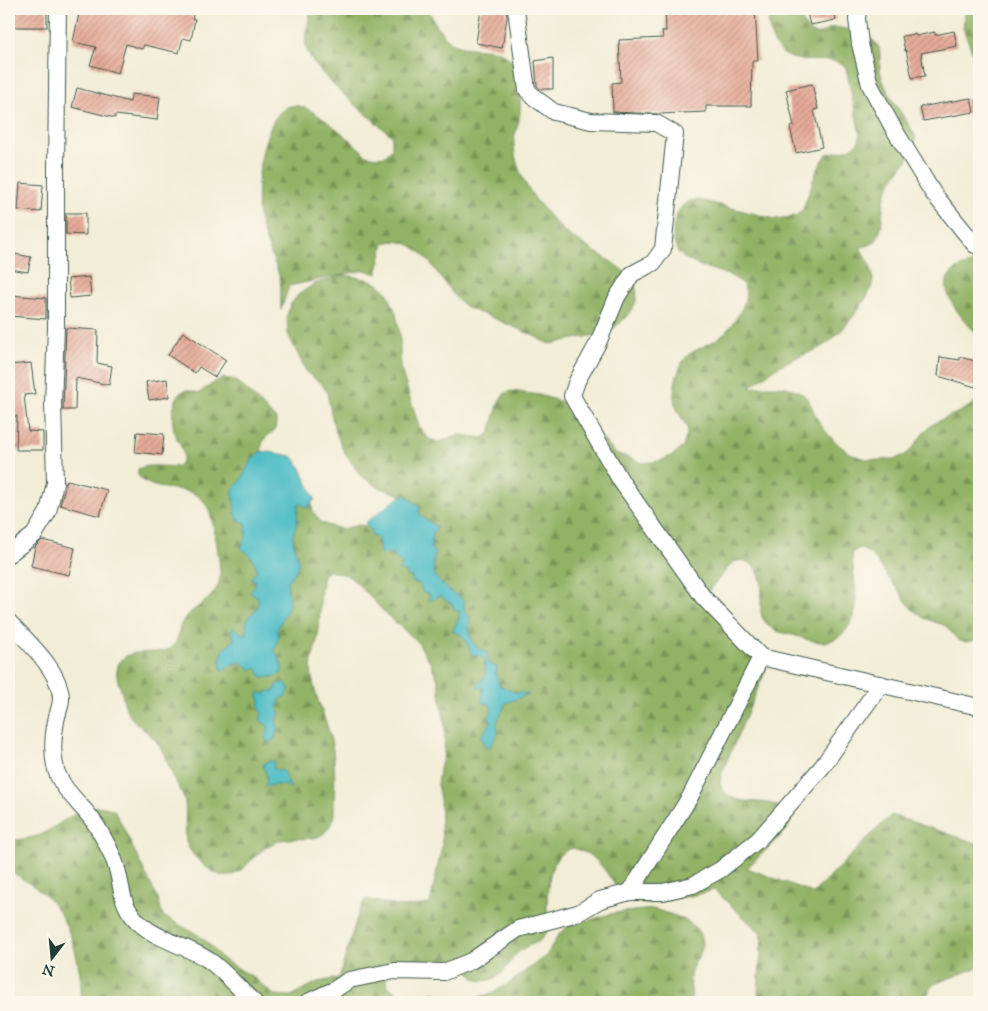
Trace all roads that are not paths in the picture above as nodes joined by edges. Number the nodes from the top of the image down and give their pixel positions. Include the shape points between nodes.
1 (58, 9) edge
2 (516, 9) edge
3 (858, 9) edge
4 (975, 245) dead end
5 (9, 554) edge
6 (9, 622) edge
7 (761, 657) junction
8 (880, 684) junction
9 (979, 707) edge
10 (630, 892) junction
11 (254, 1002) edge
12 (308, 1002) edge

1 - 5 street via 53,403 55,483 48,512 34,535
2 - 7 street via 527,90 534,98 554,112 590,121 656,123 676,134 663,249 653,263 632,274 617,298 572,396 621,481 703,597
3 - 4 street via 860,44 870,85 933,193
6 - 11 street via 52,672 61,700 54,752 57,771 112,852 128,909 155,935 208,960
7 - 8 street
7 - 10 street via 690,797
8 - 9 street
8 - 10 street via 822,767 758,840 720,870 694,885 663,892
10 - 12 street via 600,900 578,913 518,930 471,961 444,972 394,972 349,980

